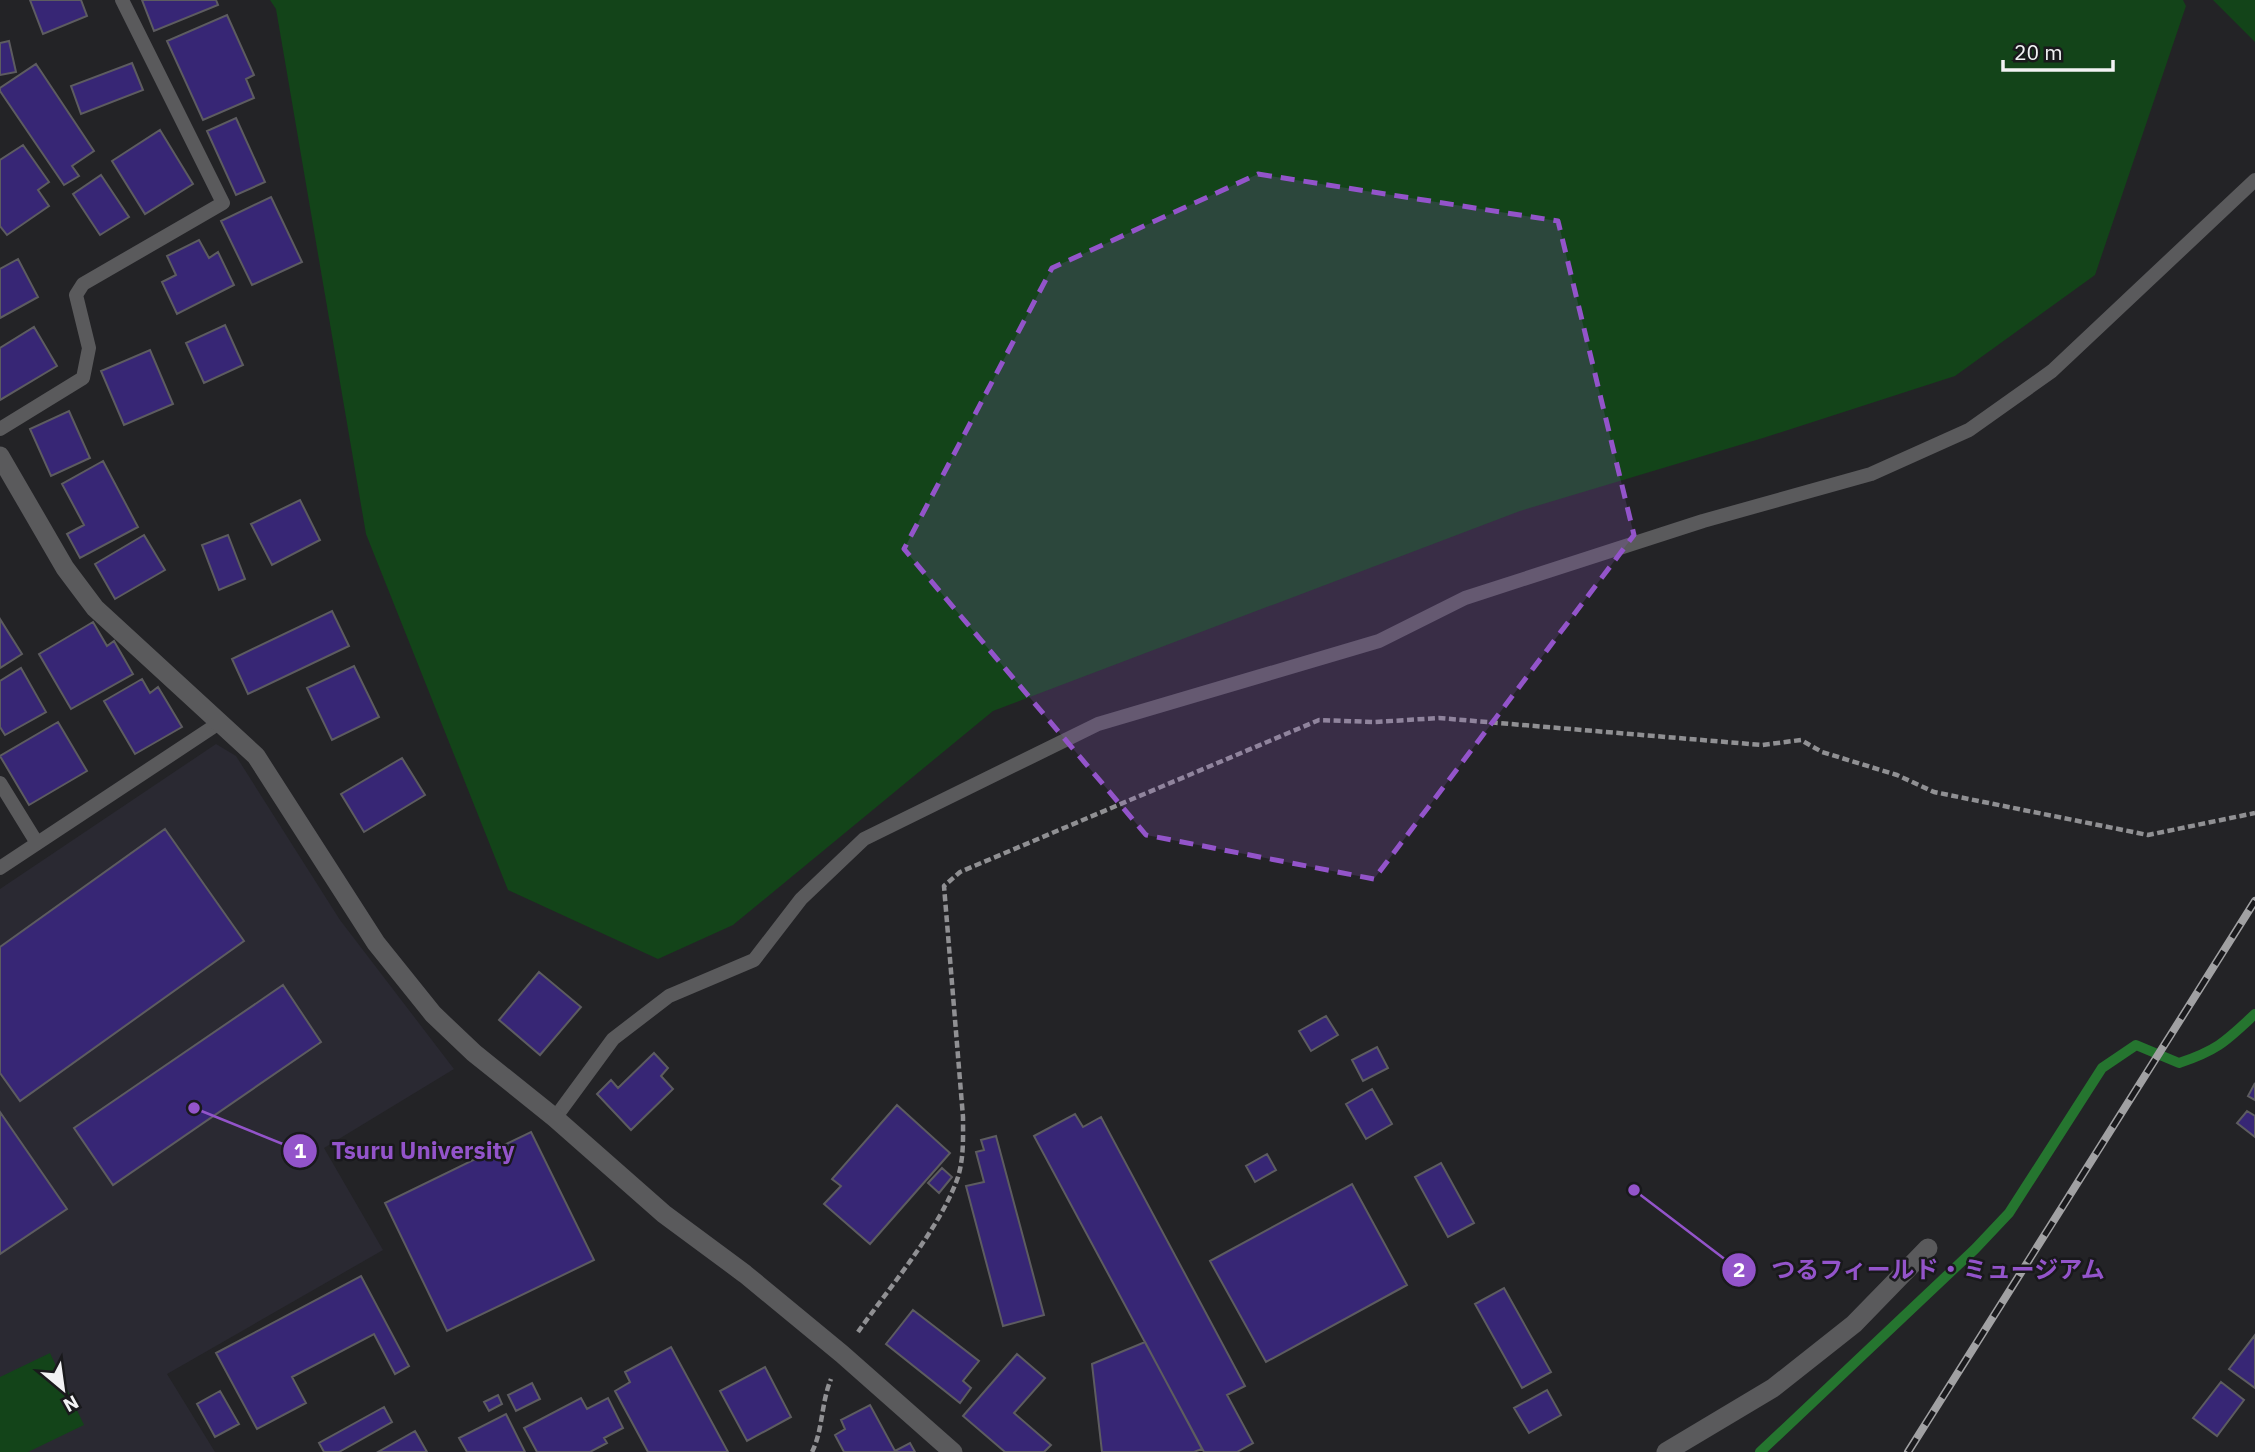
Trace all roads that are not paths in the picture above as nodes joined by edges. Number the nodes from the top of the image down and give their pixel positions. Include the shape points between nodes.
1 (122, 0) edge
2 (2255, 180) edge
3 (0, 429) edge
4 (0, 456) edge
5 (219, 723) junction
6 (0, 783) edge
7 (37, 842) junction
8 (0, 868) edge
9 (555, 1118) junction
10 (1927, 1248) dead end
11 (953, 1452) edge
12 (1666, 1452) edge

1 - 3 lane via 223,203 83,284 76,295 89,348 83,378
2 - 9 lane via 2052,371 1969,430 1871,474 1703,521 1465,598 1380,641 1098,724 863,839 802,899 754,960 669,996 613,1039
4 - 5 street via 65,568 95,608
5 - 7 lane
5 - 9 street via 256,756 376,943 433,1014
6 - 7 lane
7 - 8 lane
9 - 11 street via 664,1214 842,1354
10 - 12 street via 1854,1324 1773,1388

